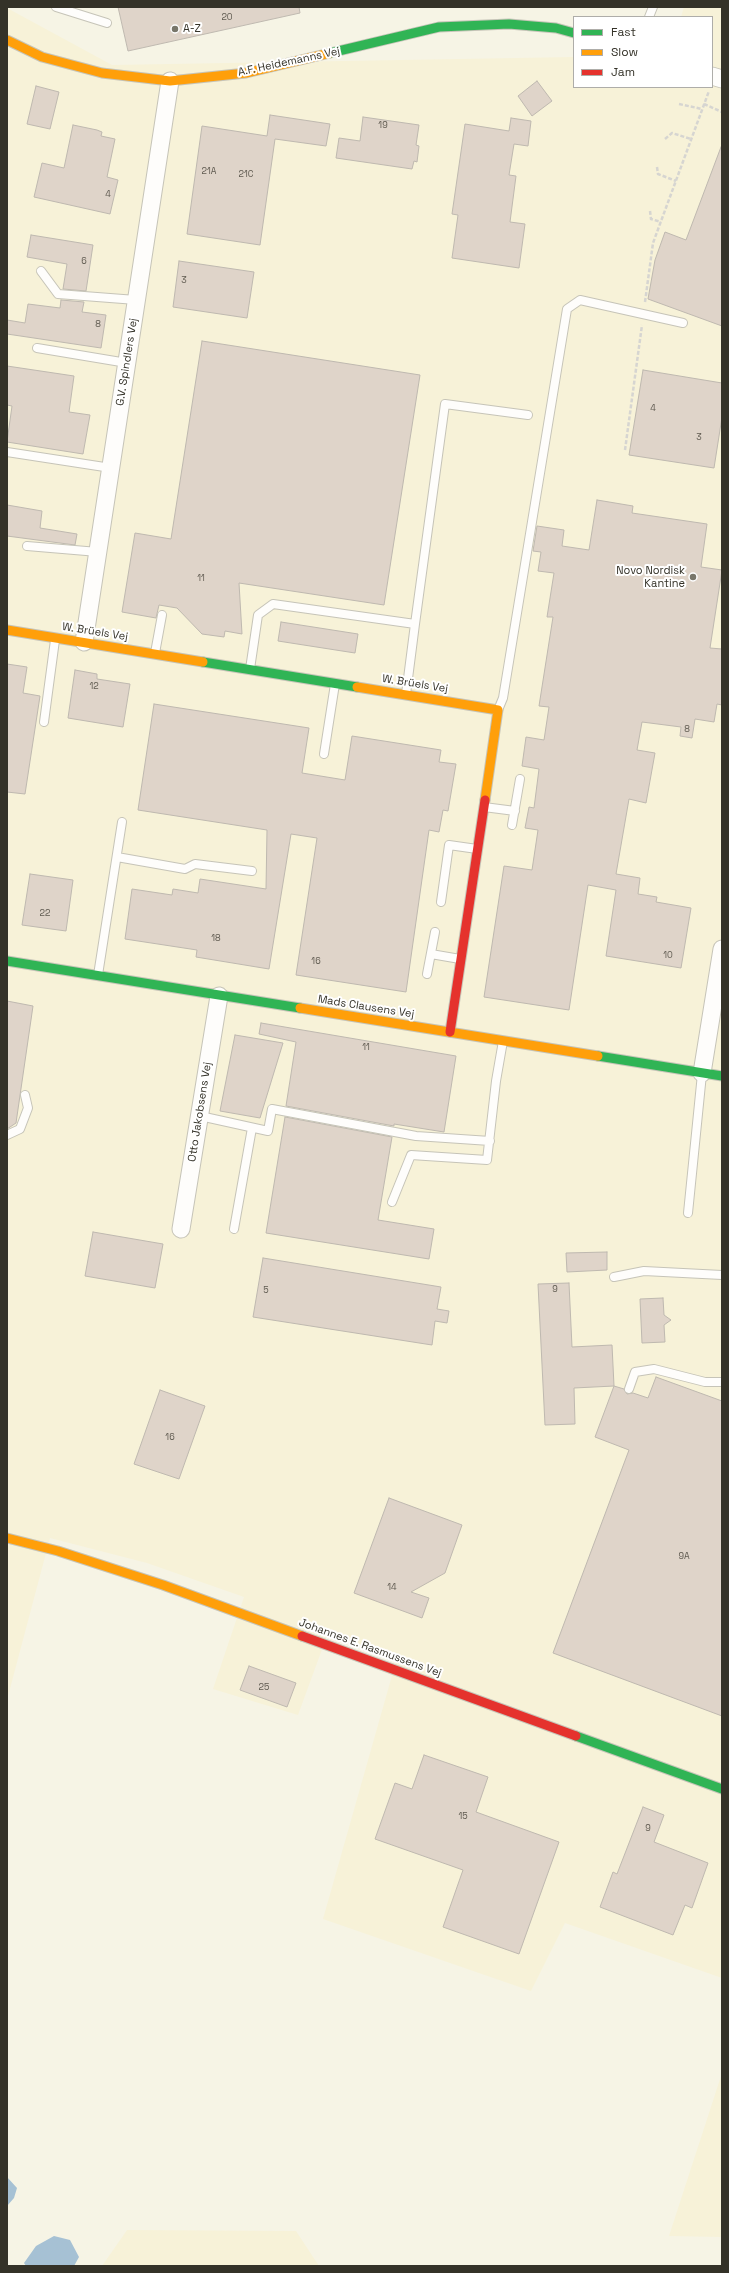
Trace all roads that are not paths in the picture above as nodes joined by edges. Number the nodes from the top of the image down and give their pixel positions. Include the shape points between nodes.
1 (56, 7) edge
2 (107, 23) dead end
3 (573, 33) edge
4 (7, 40) edge
5 (170, 81) junction
6 (41, 271) dead end
7 (136, 300) junction
8 (683, 323) dead end
9 (37, 348) dead end
10 (127, 363) junction
11 (528, 415) dead end
12 (7, 452) edge
13 (111, 468) junction
14 (27, 546) dead end
15 (98, 552) junction
16 (162, 615) dead end
17 (415, 624) junction
18 (7, 630) edge
19 (56, 638) junction
20 (84, 642) junction
21 (155, 654) junction
22 (250, 670) junction
23 (336, 684) junction
24 (406, 694) junction
25 (498, 710) junction
26 (44, 722) dead end
27 (324, 754) dead end
28 (520, 779) dead end
29 (484, 806) junction
30 (515, 811) junction
31 (122, 822) dead end
32 (512, 825) dead end
33 (477, 849) junction
34 (117, 857) junction
35 (252, 870) dead end
36 (441, 902) dead end
37 (435, 932) dead end
38 (722, 949) edge
39 (431, 954) junction
40 (461, 959) junction
41 (7, 960) edge
42 (427, 974) dead end
43 (98, 976) junction
44 (219, 996) junction
45 (450, 1032) junction
46 (503, 1041) junction
47 (702, 1073) junction
48 (722, 1076) edge
49 (25, 1095) dead end
50 (200, 1116) junction
51 (252, 1128) junction
52 (7, 1135) edge
53 (490, 1141) junction
54 (392, 1202) dead end
55 (688, 1213) dead end
56 (182, 1229) dead end
57 (234, 1229) dead end
58 (722, 1275) edge
59 (614, 1277) dead end
60 (722, 1382) edge
61 (628, 1389) dead end
62 (7, 1538) edge
63 (722, 1789) edge

1 - 2 lane
3 - 5 street, A.F. Heidemanns Vej via 556,28 509,24 439,27 246,73
4 - 5 street, A.F. Heidemanns Vej via 42,57 102,74
5 - 7 street, G.V. Spindlers Vej
6 - 7 lane via 58,294
7 - 10 street, G.V. Spindlers Vej
8 - 25 lane via 580,300 567,309 504,698
9 - 10 lane
10 - 13 street, G.V. Spindlers Vej
11 - 17 lane via 445,404
12 - 13 lane
13 - 15 street, G.V. Spindlers Vej
14 - 15 lane
15 - 20 street, G.V. Spindlers Vej
16 - 21 lane
17 - 22 lane via 273,604 258,615
17 - 24 lane
18 - 19 street, W. Brüels Vej
19 - 20 street, W. Brüels Vej
19 - 26 lane
20 - 21 street, W. Brüels Vej
21 - 22 street, W. Brüels Vej
22 - 23 street, W. Brüels Vej
23 - 24 street, W. Brüels Vej
23 - 27 lane
24 - 25 street, W. Brüels Vej
25 - 29 street
28 - 30 lane
29 - 30 lane
29 - 33 street
30 - 32 lane
31 - 34 lane
33 - 36 lane via 449,845
33 - 40 street
34 - 35 lane via 185,869 195,864
34 - 43 lane
37 - 39 lane
38 - 47 street
39 - 40 lane
39 - 42 lane
40 - 45 street
41 - 43 street, Mads Clausens Vej
43 - 44 street, Mads Clausens Vej
44 - 45 street, Mads Clausens Vej
44 - 50 street, Otto Jakobsens Vej
45 - 46 street, Mads Clausens Vej
46 - 47 street, Mads Clausens Vej
46 - 53 lane
47 - 48 street, Mads Clausens Vej
47 - 55 lane
49 - 52 lane via 28,1108 20,1129
50 - 51 lane
50 - 56 street, Otto Jakobsens Vej
51 - 53 lane via 268,1131 272,1109 416,1136
51 - 57 lane
53 - 54 lane via 487,1160 411,1156
58 - 59 lane via 644,1271
60 - 61 lane via 705,1382 654,1369 635,1372
62 - 63 street, Johannes E. Rasmussens Vej via 58,1551 162,1585

